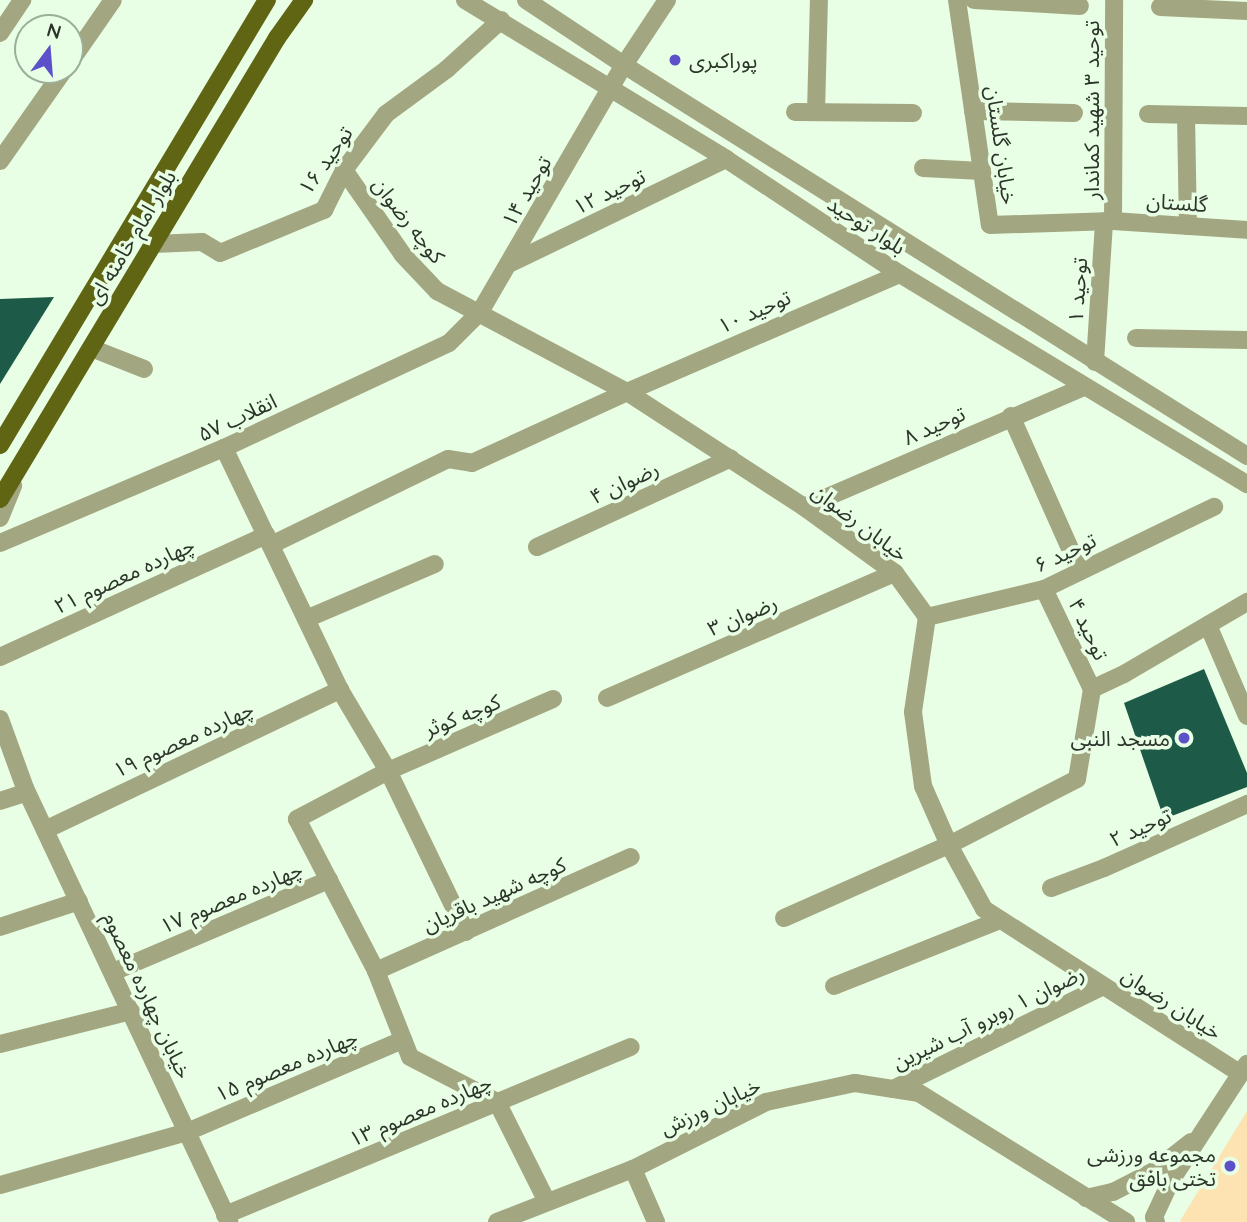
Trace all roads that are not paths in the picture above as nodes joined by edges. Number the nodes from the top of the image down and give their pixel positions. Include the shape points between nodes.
1 (22, 0) edge
2 (113, 0) edge
3 (267, 0) edge
4 (304, 0) edge
5 (465, 0) edge
6 (526, 0) edge
7 (667, 0) edge
8 (818, 0) edge
9 (957, 0) edge
10 (974, 0) edge
11 (1114, 0) edge
12 (1080, 6) dead end
13 (1160, 7) dead end
14 (1247, 11) edge
15 (501, 20) junction
16 (0, 33) edge
17 (84, 42) edge
18 (624, 65) junction
19 (54, 84) edge
20 (610, 91) junction
21 (204, 102) junction
22 (795, 111) dead end
23 (973, 111) junction
24 (816, 112) junction
25 (913, 113) dead end
26 (1074, 113) dead end
27 (231, 114) junction
28 (1148, 114) dead end
29 (1186, 115) junction
30 (1247, 116) edge
31 (726, 159) junction
32 (0, 161) edge
33 (923, 168) dead end
34 (344, 170) junction
35 (982, 171) junction
36 (139, 209) junction
37 (168, 220) junction
38 (1109, 221) junction
39 (1188, 226) junction
40 (1247, 230) edge
41 (153, 244) junction
42 (511, 263) junction
43 (900, 274) junction
44 (480, 312) junction
45 (1136, 338) dead end
46 (1247, 340) edge
47 (91, 348) junction
48 (1095, 362) junction
49 (144, 369) dead end
50 (1084, 387) junction
51 (627, 392) junction
52 (1011, 416) junction
53 (0, 445) edge
54 (225, 449) junction
55 (1247, 456) edge
56 (731, 458) junction
57 (448, 459) joint
58 (17, 475) junction
59 (1247, 484) edge
60 (0, 499) edge
61 (804, 507) junction
62 (1214, 507) dead end
63 (0, 518) edge
64 (268, 540) junction
65 (0, 543) edge
66 (537, 547) dead end
67 (435, 564) dead end
68 (1080, 571) junction
69 (895, 573) junction
70 (1044, 589) junction
71 (1247, 603) edge
72 (927, 617) junction
73 (306, 619) junction
74 (1208, 625) junction
75 (0, 656) edge
76 (1092, 689) junction
77 (340, 690) junction
78 (607, 698) dead end
79 (553, 699) dead end
80 (1247, 716) edge
81 (0, 719) edge
82 (0, 757) edge
83 (387, 771) junction
84 (26, 790) junction
85 (0, 801) edge
86 (1247, 804) edge
87 (45, 830) junction
88 (949, 845) junction
89 (631, 858) dead end
90 (329, 880) junction
91 (1051, 888) dead end
92 (79, 901) junction
93 (784, 918) dead end
94 (1000, 920) junction
95 (0, 927) edge
96 (466, 932) junction
97 (376, 971) junction
98 (113, 972) junction
99 (834, 986) dead end
100 (1103, 986) junction
101 (131, 1011) junction
102 (403, 1040) junction
103 (0, 1044) edge
104 (631, 1047) dead end
105 (1244, 1069) edge
106 (892, 1089) junction
107 (497, 1102) junction
108 (1208, 1129) junction
109 (187, 1132) junction
110 (632, 1169) junction
111 (0, 1185) edge
112 (1086, 1198) junction
113 (546, 1200) junction
114 (227, 1219) edge
115 (497, 1222) edge
116 (656, 1222) edge
117 (1126, 1222) edge
118 (1156, 1222) edge

1 - 16 street
2 - 17 street
3 - 21 main road, بلوار امام خامنه ای
4 - 27 main road, بلوار امام خامنه ای
5 - 15 street, بلوار توحید
6 - 18 street, بلوار توحید
7 - 18 street, توحید ۱۴
8 - 24 street
9 - 23 street, خیابان گلستان
10 - 12 street
11 - 38 street, توحید ۳ شهید کماندار
13 - 14 street
15 - 20 street, بلوار توحید
15 - 34 street, توحید ۱۶ via 447,69 386,114
18 - 20 street, توحید ۱۴
18 - 48 street, بلوار توحید
19 - 32 street
20 - 31 street, بلوار توحید
20 - 42 street, توحید ۱۴
21 - 27 main road via 208,120 216,125
21 - 36 main road, بلوار امام خامنه ای
22 - 24 street
23 - 26 street
23 - 35 street, خیابان گلستان
24 - 25 street
27 - 37 main road, بلوار امام خامنه ای
28 - 29 street
29 - 30 street
29 - 39 street
31 - 42 street, توحید ۱۲
31 - 43 street, بلوار توحید
33 - 35 street
34 - 41 street, توحید ۱۶ via 324,210 220,253 202,242
34 - 44 street, کوچه رضوان via 402,255 437,291
35 - 38 street, خیابان گلستان via 990,225
36 - 37 main road via 159,201 166,205
36 - 53 main road, بلوار امام خامنه ای
37 - 41 main road, بلوار امام خامنه ای
38 - 39 street, گلستان
38 - 48 street, توحید ۱
39 - 40 street, گلستان
41 - 47 main road, بلوار امام خامنه ای
42 - 44 street, توحید ۱۴
43 - 50 street, بلوار توحید
43 - 51 street, توحید ۱۰
44 - 51 street, خیابان رضوان
44 - 54 street, انقلاب ۵۷ via 449,343
45 - 46 street
47 - 49 street
47 - 58 main road, بلوار امام خامنه ای
48 - 55 street, بلوار توحید
50 - 52 street, توحید ۸
50 - 59 street, بلوار توحید
51 - 56 street, خیابان رضوان
51 - 57 street, توحید ۱۰ via 472,463
52 - 61 street, توحید ۸
52 - 68 street
54 - 64 street
54 - 65 street, انقلاب ۵۷
56 - 61 street, خیابان رضوان
56 - 66 street, رضوان ۴
57 - 64 street, چهارده معصوم ۲۱
58 - 60 main road, بلوار امام خامنه ای
58 - 63 street
61 - 69 street, خیابان رضوان
62 - 68 street, توحید ۶
64 - 73 street
64 - 75 street, چهارده معصوم ۲۱
67 - 73 street
68 - 70 street, توحید ۶
69 - 72 street, خیابان رضوان
69 - 78 street, رضوان ۳
70 - 72 street, توحید ۶
70 - 76 street, توحید ۴
71 - 74 street
72 - 88 street, خیابان رضوان via 913,712 923,786
73 - 77 street
74 - 76 street
74 - 80 street
76 - 88 street via 1077,779
77 - 83 street
77 - 87 street, چهارده معصوم ۱۹
79 - 83 street, کوچه کوثر
81 - 84 street
82 - 84 street
83 - 90 street, کوچه کوثر via 298,819
83 - 96 street
84 - 85 street
84 - 87 street, خیابان چهارده معصوم
86 - 91 street, توحید ۲
87 - 92 street, خیابان چهارده معصوم
88 - 93 street
88 - 94 street, خیابان رضوان via 984,909
89 - 96 street, کوچه شهید باقریان
90 - 97 street
90 - 98 street, چهارده معصوم ۱۷
92 - 95 street
92 - 98 street, خیابان چهارده معصوم
94 - 99 street
94 - 100 street, خیابان رضوان
96 - 97 street, کوچه شهید باقریان
97 - 102 street
98 - 101 street, خیابان چهارده معصوم
100 - 105 street, خیابان رضوان
100 - 106 street, رضوان ۱ روبرو آب شیرین
101 - 103 street
101 - 109 street, خیابان چهارده معصوم
102 - 107 street via 410,1057
102 - 109 street, چهارده معصوم ۱۵
104 - 107 street, چهارده معصوم ۱۳
105 - 108 street
106 - 110 street, خیابان ورزش via 855,1083 766,1102
106 - 112 street, خیابان ورزش via 919,1093
107 - 113 street
107 - 114 street, چهارده معصوم ۱۳
108 - 112 street via 1154,1171 1113,1192
108 - 118 street via 1170,1182 1154,1217
109 - 111 street, چهارده معصوم ۱۵
109 - 114 street, خیابان چهارده معصوم
110 - 113 street, خیابان ورزش
110 - 116 street
112 - 117 street, خیابان ورزش
113 - 115 street, خیابان ورزش

